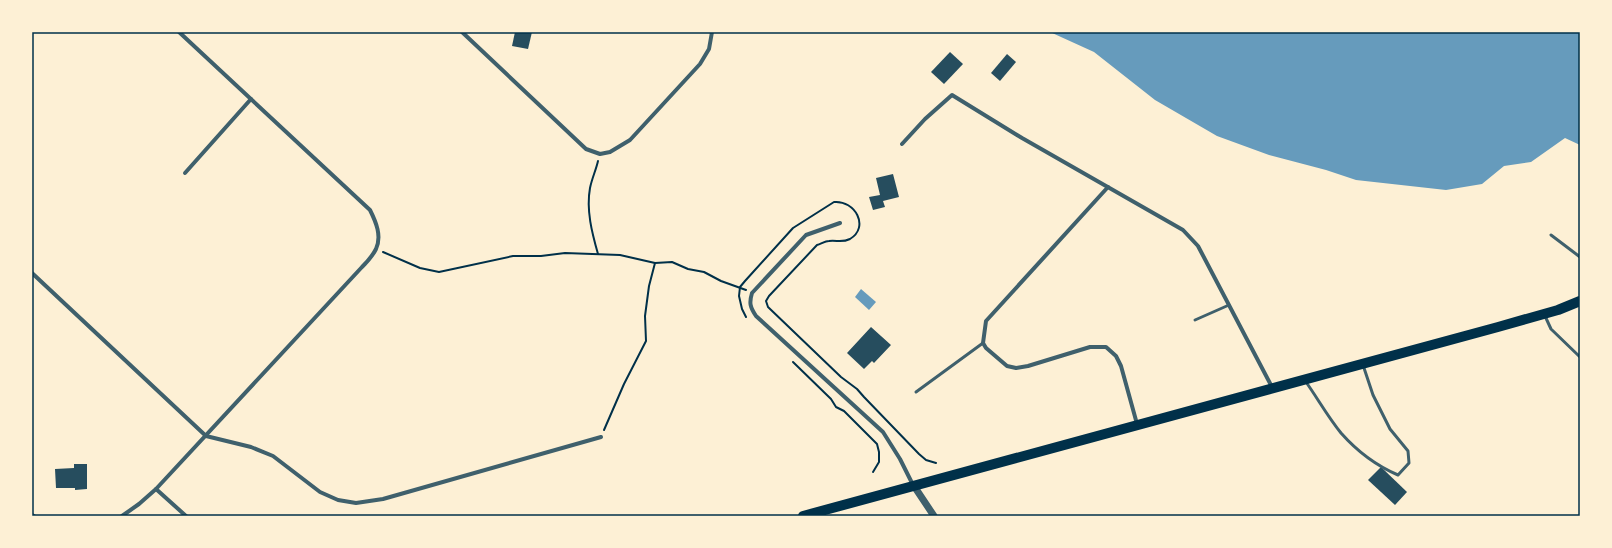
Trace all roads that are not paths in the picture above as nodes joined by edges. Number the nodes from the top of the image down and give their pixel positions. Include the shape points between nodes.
1 (179, 32) edge
2 (462, 32) edge
3 (712, 32) edge
4 (251, 99) junction
5 (902, 144) dead end
6 (185, 173) dead end
7 (1108, 187) junction
8 (840, 223) dead end
9 (1552, 235) dead end
10 (1580, 257) edge
11 (32, 273) edge
12 (1580, 301) edge
13 (1229, 305) junction
14 (1544, 314) junction
15 (1195, 320) dead end
16 (983, 343) junction
17 (1580, 357) edge
18 (1363, 364) junction
19 (1304, 379) junction
20 (1272, 388) junction
21 (916, 392) dead end
22 (1137, 425) junction
23 (206, 436) junction
24 (601, 437) road end
25 (914, 486) junction
26 (156, 489) junction
27 (122, 516) edge
28 (186, 516) edge
29 (803, 516) edge
30 (934, 516) edge

1 - 4 street
2 - 3 street via 586,150 600,154 620,147 633,136 700,64 709,49
4 - 6 street
4 - 23 street via 370,210 379,237 376,250 362,267
5 - 7 street via 952,95
7 - 13 street via 1183,230 1198,246
7 - 16 street via 986,321
8 - 25 street via 806,235 752,293 750,308 883,432
9 - 10 lane
11 - 23 street
12 - 14 main road
13 - 15 lane
13 - 20 street
14 - 17 lane via 1551,329
14 - 18 main road
16 - 21 lane
16 - 22 street via 1007,366 1016,368 1090,347 1106,347 1116,356 1120,366
18 - 19 main road
18 - 19 lane via 1373,395 1390,429 1408,451 1409,463 1398,474 1380,466 1341,433
19 - 20 main road
20 - 22 main road
22 - 25 main road
23 - 24 street via 251,447 273,456 320,492 338,500 356,503 390,497
23 - 26 street
25 - 29 main road
25 - 30 street
26 - 27 street
26 - 28 street

